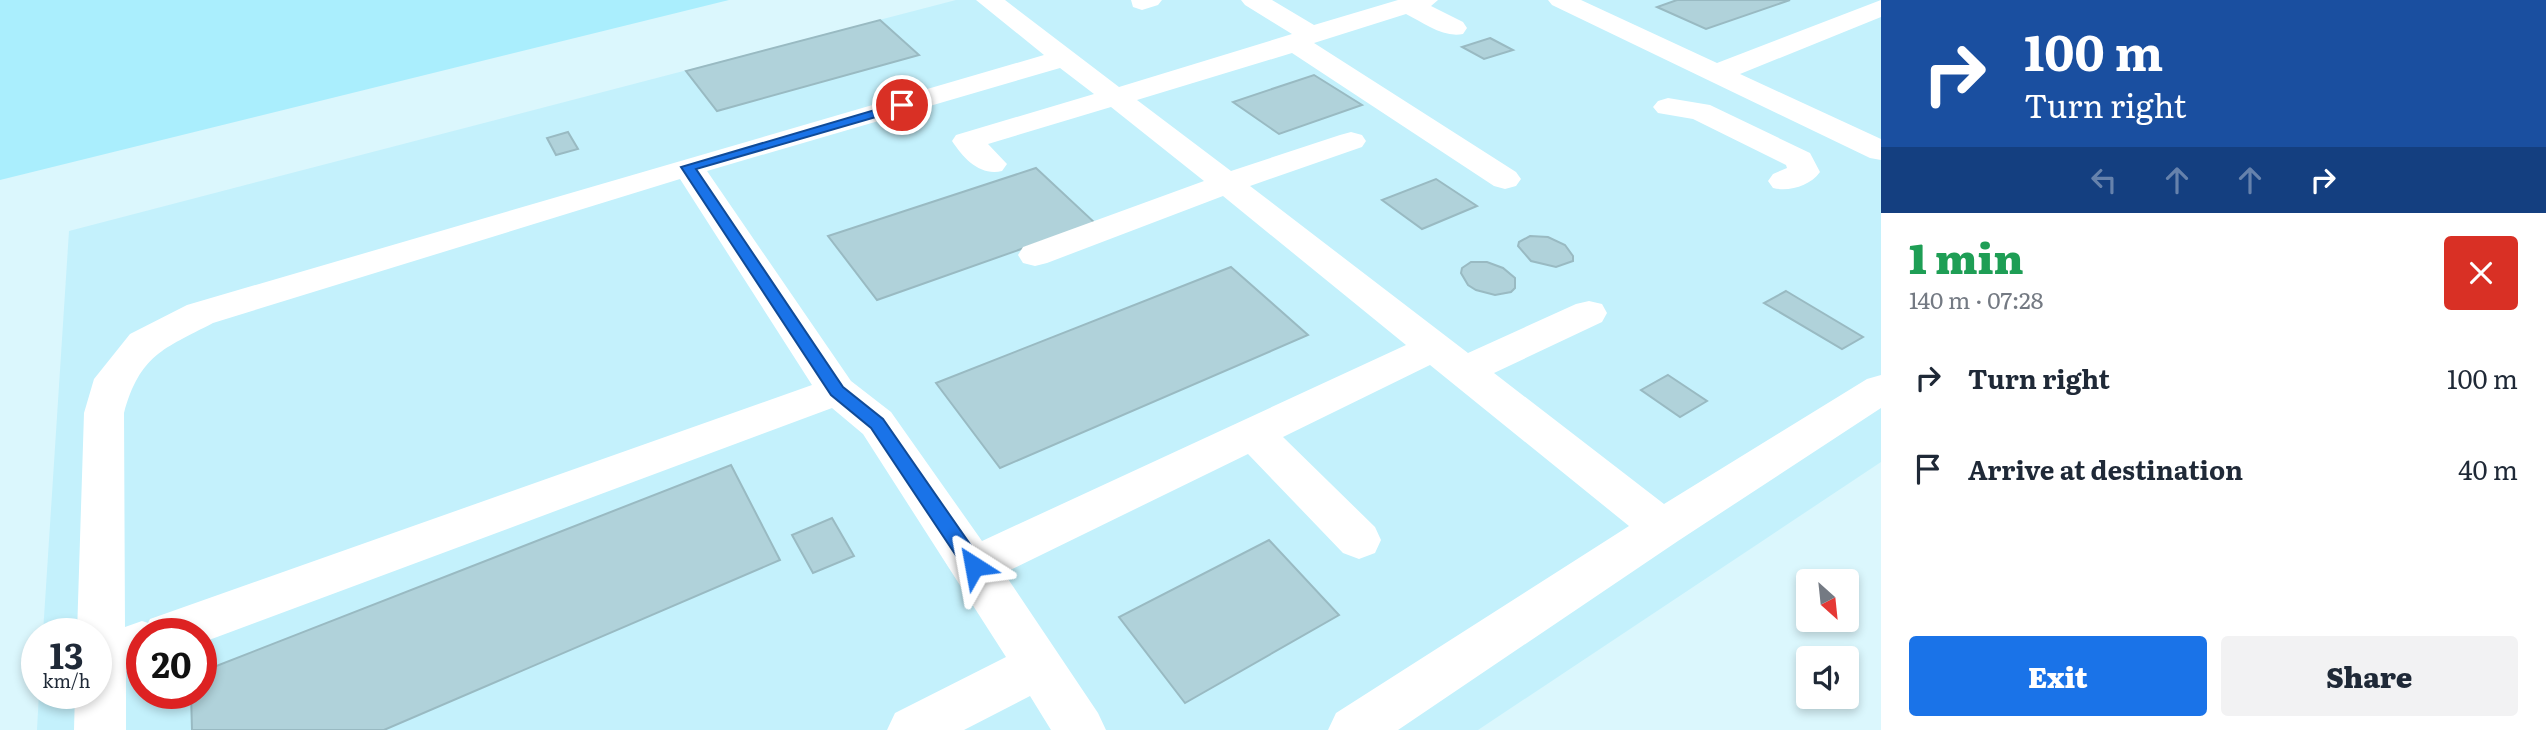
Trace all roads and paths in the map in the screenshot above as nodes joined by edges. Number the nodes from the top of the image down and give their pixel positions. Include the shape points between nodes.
1 (989, 0) edge
2 (1254, 0) edge
3 (1561, 0) edge
4 (1417, 2) edge
5 (1881, 8) edge
6 (1665, 20) dead end
7 (1454, 28) dead end
8 (1631, 33) junction
9 (1304, 38) junction
10 (1063, 58) junction
11 (1717, 73) junction
12 (1113, 96) junction
13 (1668, 107) dead end
14 (1834, 129) junction
15 (1351, 141) dead end
16 (1779, 148) junction
17 (1881, 151) edge
18 (991, 164) dead end
19 (688, 167) junction
20 (1505, 179) dead end
21 (1784, 181) dead end
22 (1227, 183) junction
23 (1035, 255) dead end
24 (1589, 313) dead end
25 (1449, 359) junction
26 (1881, 389) edge
27 (837, 391) junction
28 (1254, 434) junction
29 (1662, 528) junction
30 (1359, 540) dead end
31 (974, 566) junction
32 (211, 618) edge
33 (122, 650) edge
34 (1038, 666) junction
35 (100, 730) edge
36 (913, 730) edge
37 (1080, 730) edge
38 (1354, 730) edge

1 - 10 lane
2 - 9 lane
3 - 8 lane
4 - 7 lane
4 - 9 lane
5 - 11 lane
6 - 8 lane
8 - 11 lane
9 - 12 lane
9 - 20 lane
10 - 12 lane
10 - 19 lane
11 - 14 lane
12 - 18 lane via 967,141
12 - 22 lane
13 - 16 lane via 1700,111
14 - 16 lane
14 - 17 lane
15 - 22 lane
16 - 21 lane via 1799,160 1804,172
19 - 27 lane
19 - 33 lane via 200,314 144,343 114,379 104,413
22 - 23 lane
22 - 25 lane
24 - 25 lane
25 - 28 lane
25 - 29 lane
26 - 29 lane
27 - 31 lane via 877,424
27 - 32 lane
28 - 30 lane
28 - 31 lane
29 - 38 lane
31 - 34 lane
33 - 35 lane
34 - 36 lane
34 - 37 lane

